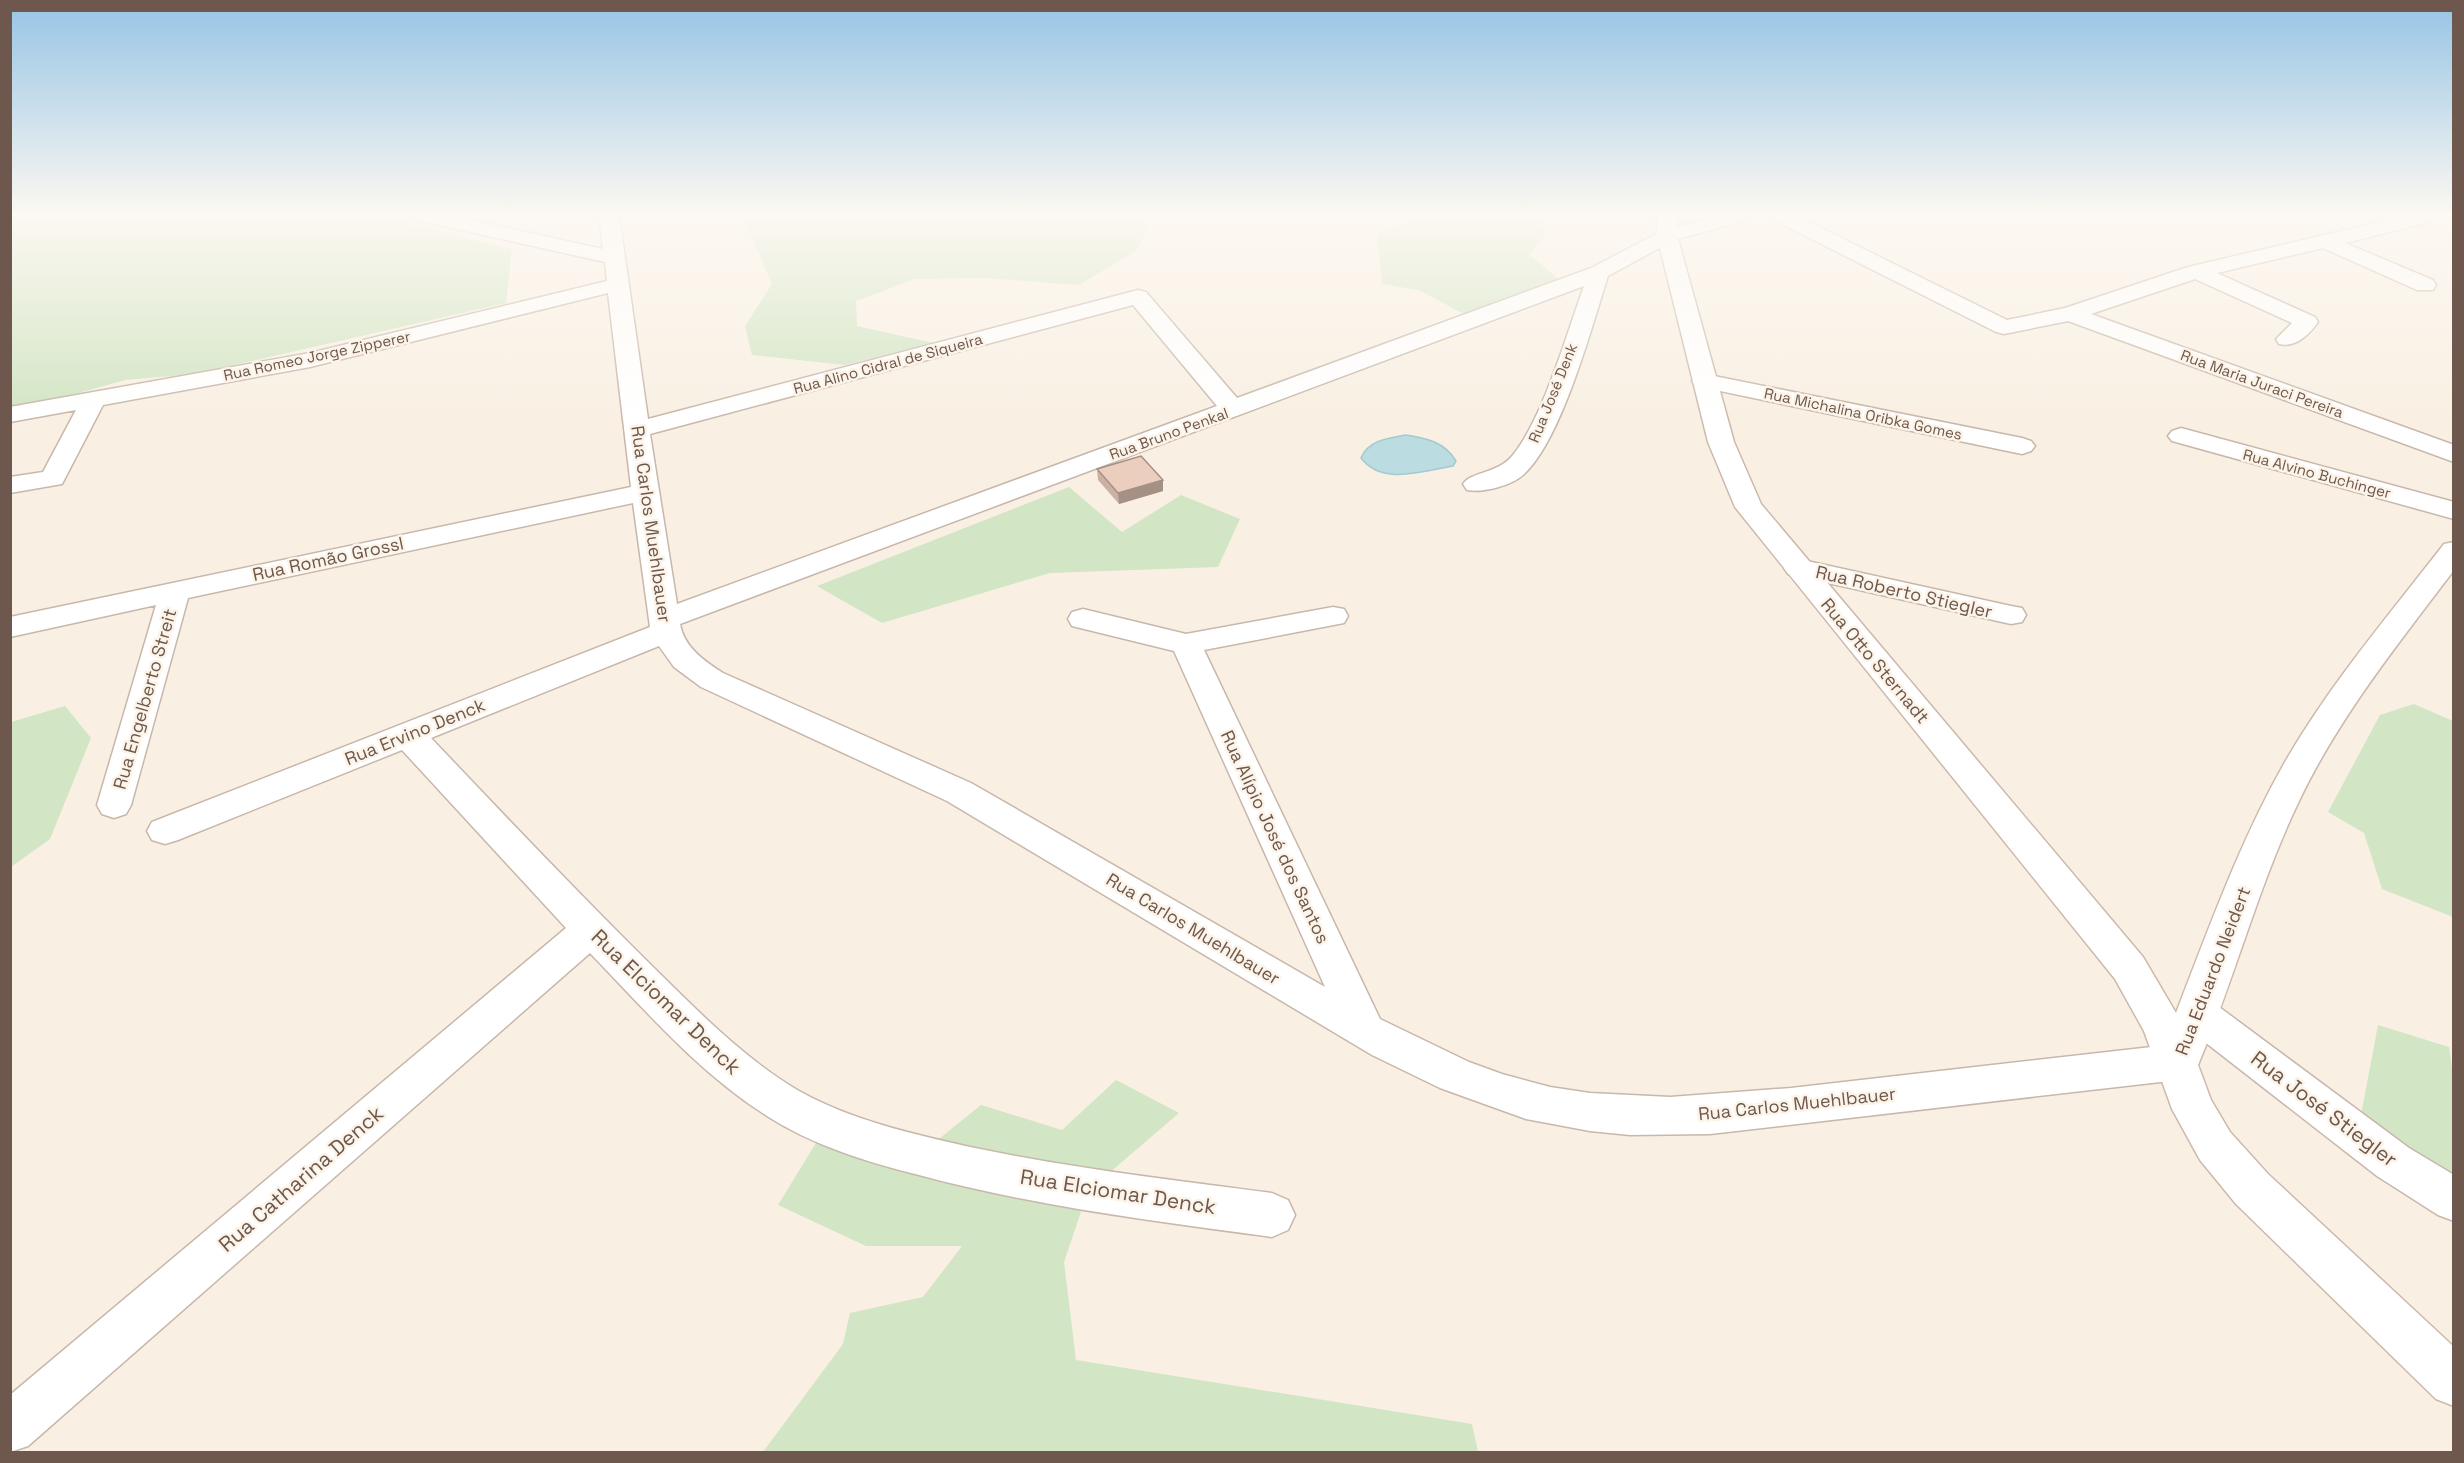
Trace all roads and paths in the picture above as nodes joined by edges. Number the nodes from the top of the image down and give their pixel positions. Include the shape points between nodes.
1 (576, 283) edge
2 (620, 283) edge
3 (1572, 283) edge
4 (1595, 283) edge
5 (1681, 283) edge
6 (1916, 283) edge
7 (2162, 283) edge
8 (2221, 283) edge
9 (2421, 283) edge
10 (2425, 285) dead end
11 (2070, 314) junction
12 (2287, 339) dead end
13 (1704, 381) junction
14 (94, 399) junction
15 (1234, 410) junction
16 (10, 415) edge
17 (638, 430) junction
18 (2181, 436) dead end
19 (2022, 446) dead end
20 (2454, 454) edge
21 (1476, 484) dead end
22 (10, 485) edge
23 (645, 492) junction
24 (2454, 511) edge
25 (2454, 550) edge
26 (1798, 568) junction
27 (175, 592) junction
28 (2011, 615) dead end
29 (1333, 616) dead end
30 (1083, 619) dead end
31 (665, 626) junction
32 (10, 627) edge
33 (1186, 644) junction
34 (408, 735) junction
35 (114, 806) dead end
36 (165, 831) dead end
37 (591, 930) junction
38 (2197, 1013) junction
39 (1365, 1031) junction
40 (2178, 1062) junction
41 (2454, 1200) edge
42 (1272, 1215) dead end
43 (2454, 1381) edge
44 (10, 1428) edge

1 - 14 street, Rua Romeo Jorge Zipperer via 320,358
2 - 17 street, Rua Carlos Muehlbauer
3 - 15 street, Rua Bruno Penkal
4 - 21 street, Rua José Denk via 1545,419 1529,450 1515,469
5 - 13 street, Rua Otto Sternadt
6 - 11 street via 2004,327
7 - 11 street
8 - 12 street via 2307,322
9 - 10 street
11 - 20 street, Rua Maria Juraci Pereira
13 - 19 street, Rua Michalina Oribka Gomes
13 - 26 street, Rua Otto Sternadt via 1740,491
14 - 16 street, Rua Romeo Jorge Zipperer
14 - 22 street via 53,478
15 - 17 street, Rua Alino Cidral de Siqueira via 1138,297
15 - 31 street, Rua Bruno Penkal
17 - 23 street, Rua Carlos Muehlbauer
18 - 24 street, Rua Alvino Buchinger
23 - 27 street, Rua Romão Grossl
23 - 31 street, Rua Carlos Muehlbauer
25 - 38 street, Rua Eduardo Neidert via 2362,671 2300,764 2251,870
26 - 28 street, Rua Roberto Stiegler
26 - 40 street, Rua Otto Sternadt via 2115,950 2148,998
27 - 32 street, Rua Romão Grossl
27 - 35 street, Rua Engelberto Streit
29 - 33 street
30 - 33 street
31 - 34 street, Rua Ervino Denck
31 - 39 street, Rua Carlos Muehlbauer via 674,650 712,680 959,792
33 - 39 street, Rua Alípio José dos Santos
34 - 36 street, Rua Ervino Denck
34 - 37 street, Rua Elciomar Denck
37 - 42 street, Rua Elciomar Denck via 721,1059 777,1099 827,1125 880,1144 1004,1175 1088,1191
37 - 44 street, Rua Catharina Denck
38 - 40 street, Rua Eduardo Neidert
38 - 41 street, Rua José Stiegler via 2393,1162
39 - 40 street, Rua Carlos Muehlbauer via 1497,1090 1549,1106 1607,1113 1741,1113
40 - 43 street, Rua Eduardo Neidert via 2193,1109 2215,1146 2252,1189

